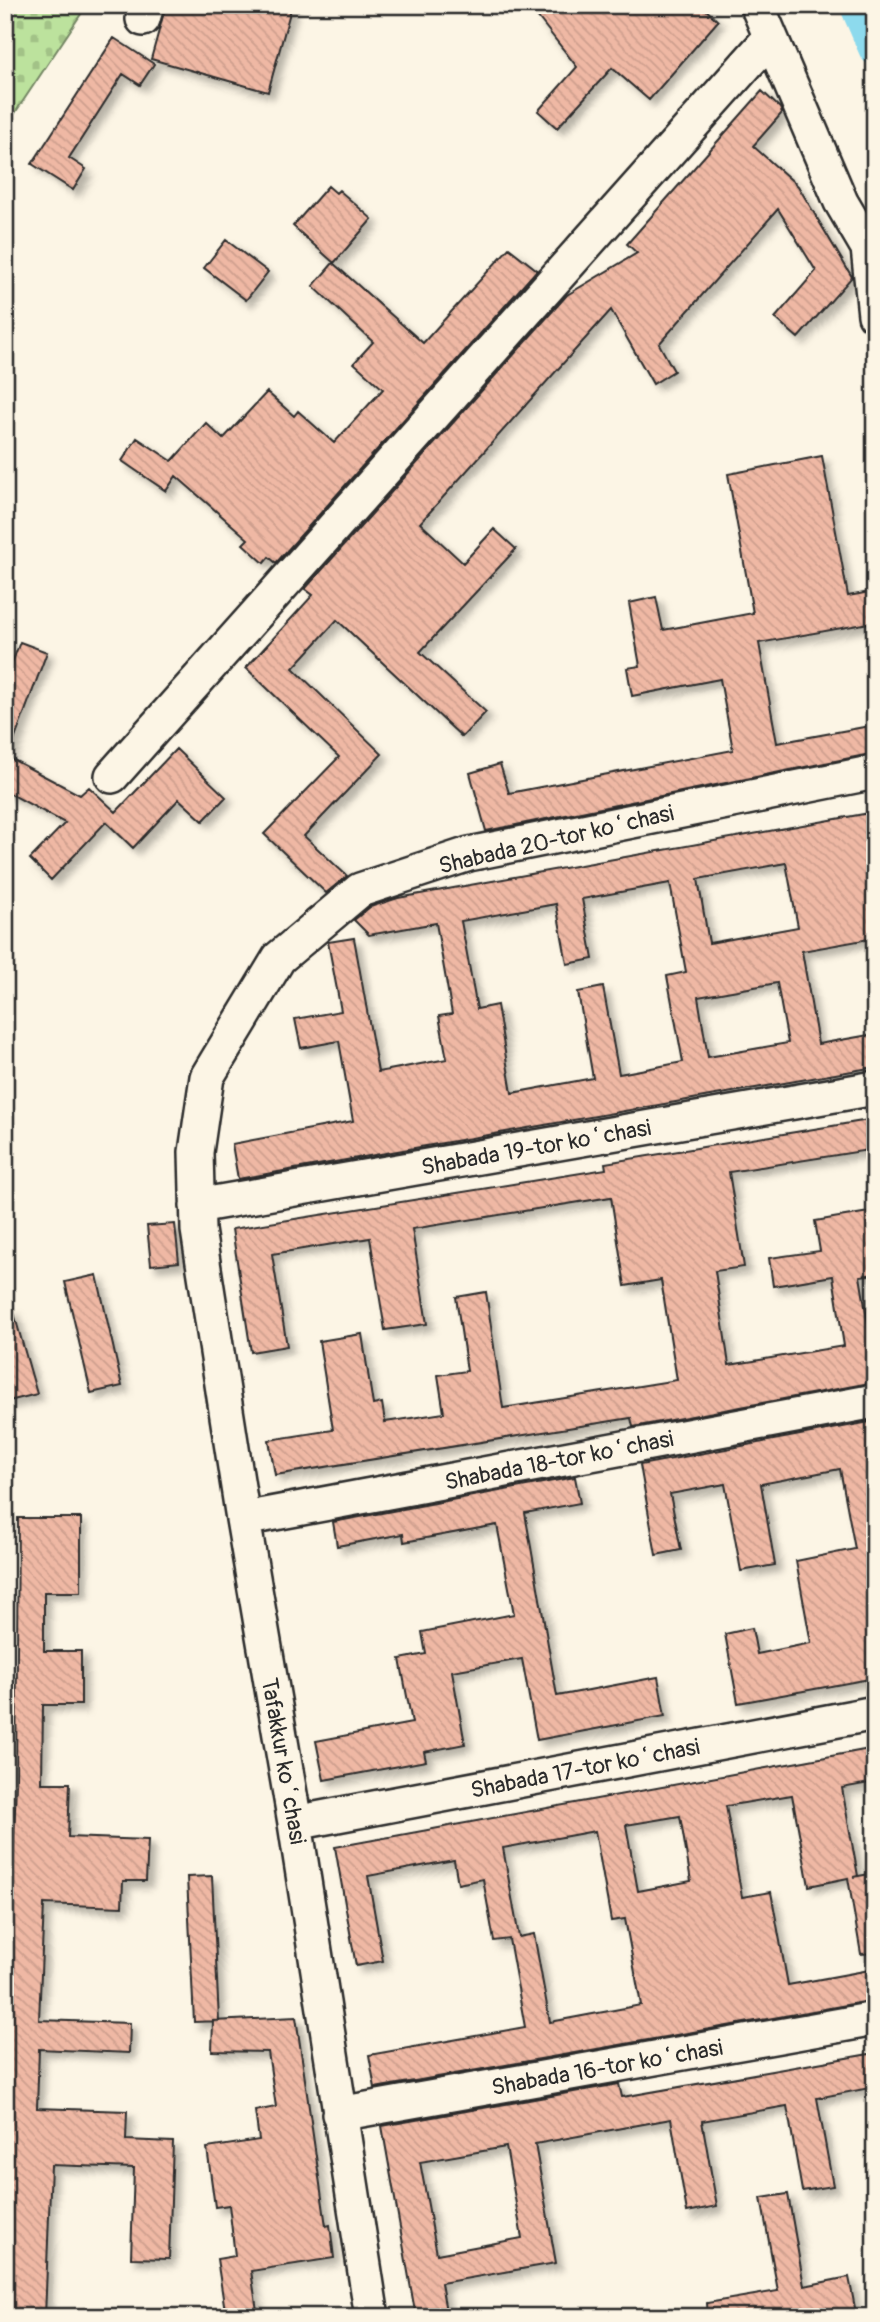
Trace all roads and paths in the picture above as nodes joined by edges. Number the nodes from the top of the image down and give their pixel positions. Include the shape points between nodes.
1 (757, 5) edge
2 (770, 38) junction
3 (872, 238) edge
4 (875, 315) edge
5 (875, 772) edge
6 (112, 776) dead end
7 (875, 1087) edge
8 (197, 1206) junction
9 (875, 1401) edge
10 (243, 1518) junction
11 (875, 1713) edge
12 (295, 1823) junction
13 (875, 2019) edge
14 (339, 2114) junction
15 (372, 2317) edge

1 - 2 street
2 - 3 street via 841,202
2 - 6 street
3 - 4 street
5 - 8 street, Shabada 20-tor koʻchasi via 469,854 360,890 279,958 207,1077 196,1152
7 - 8 street, Shabada 19-tor koʻchasi
8 - 10 street, Tafakkur koʻchasi
9 - 10 street, Shabada 18-tor koʻchasi
10 - 12 street, Tafakkur koʻchasi
11 - 12 street, Shabada 17-tor koʻchasi
12 - 14 street, Tafakkur koʻchasi
13 - 14 street, Shabada 16-tor koʻchasi
14 - 15 street, Tafakkur koʻchasi

